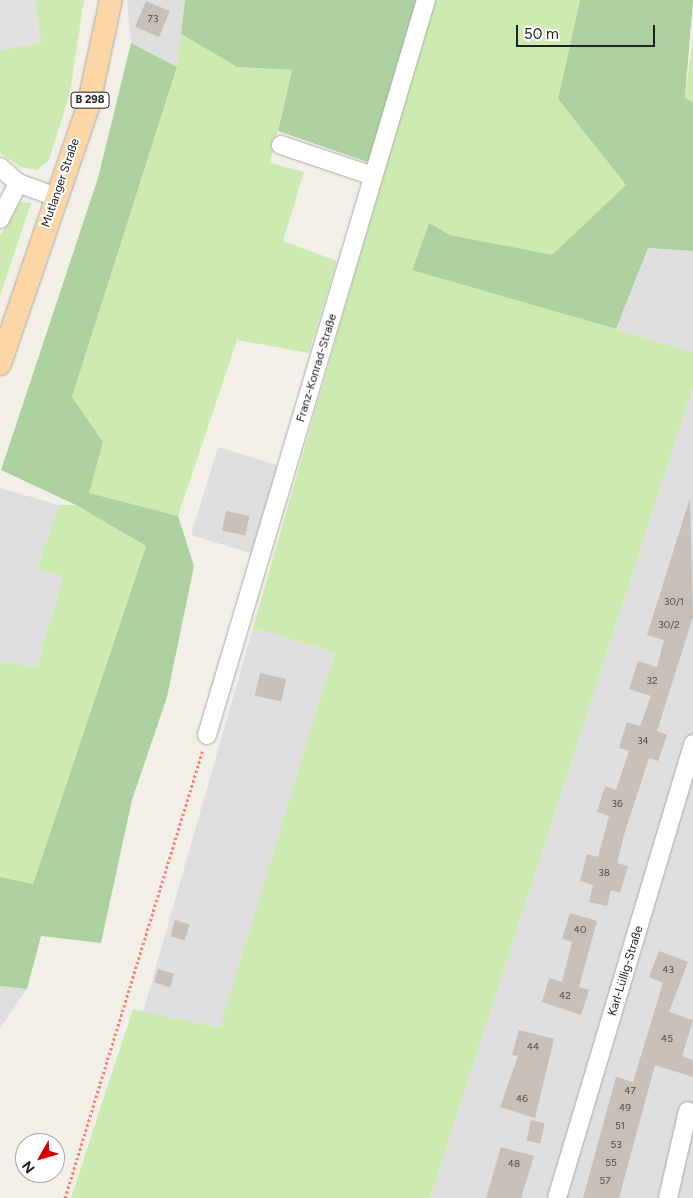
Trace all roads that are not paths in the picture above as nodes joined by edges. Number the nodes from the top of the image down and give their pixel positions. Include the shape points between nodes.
1 (111, 0) edge
2 (426, 0) edge
3 (282, 145) dead end
4 (0, 167) edge
5 (374, 176) junction
6 (18, 184) junction
7 (56, 197) junction
8 (0, 219) edge
9 (0, 364) edge
10 (207, 735) road end
11 (693, 744) edge
12 (688, 1111) dead end
13 (557, 1198) edge
14 (668, 1198) edge

1 - 7 main road, Mutlanger Straße / B 298 via 88,107
2 - 5 street, Franz-Konrad-Straße
3 - 5 street
4 - 6 street
5 - 10 street, Franz-Konrad-Straße
6 - 7 street
6 - 8 street
7 - 9 main road, Mutlanger Straße / B 298
11 - 13 street, Karl-Lüllig-Straße
12 - 14 street

